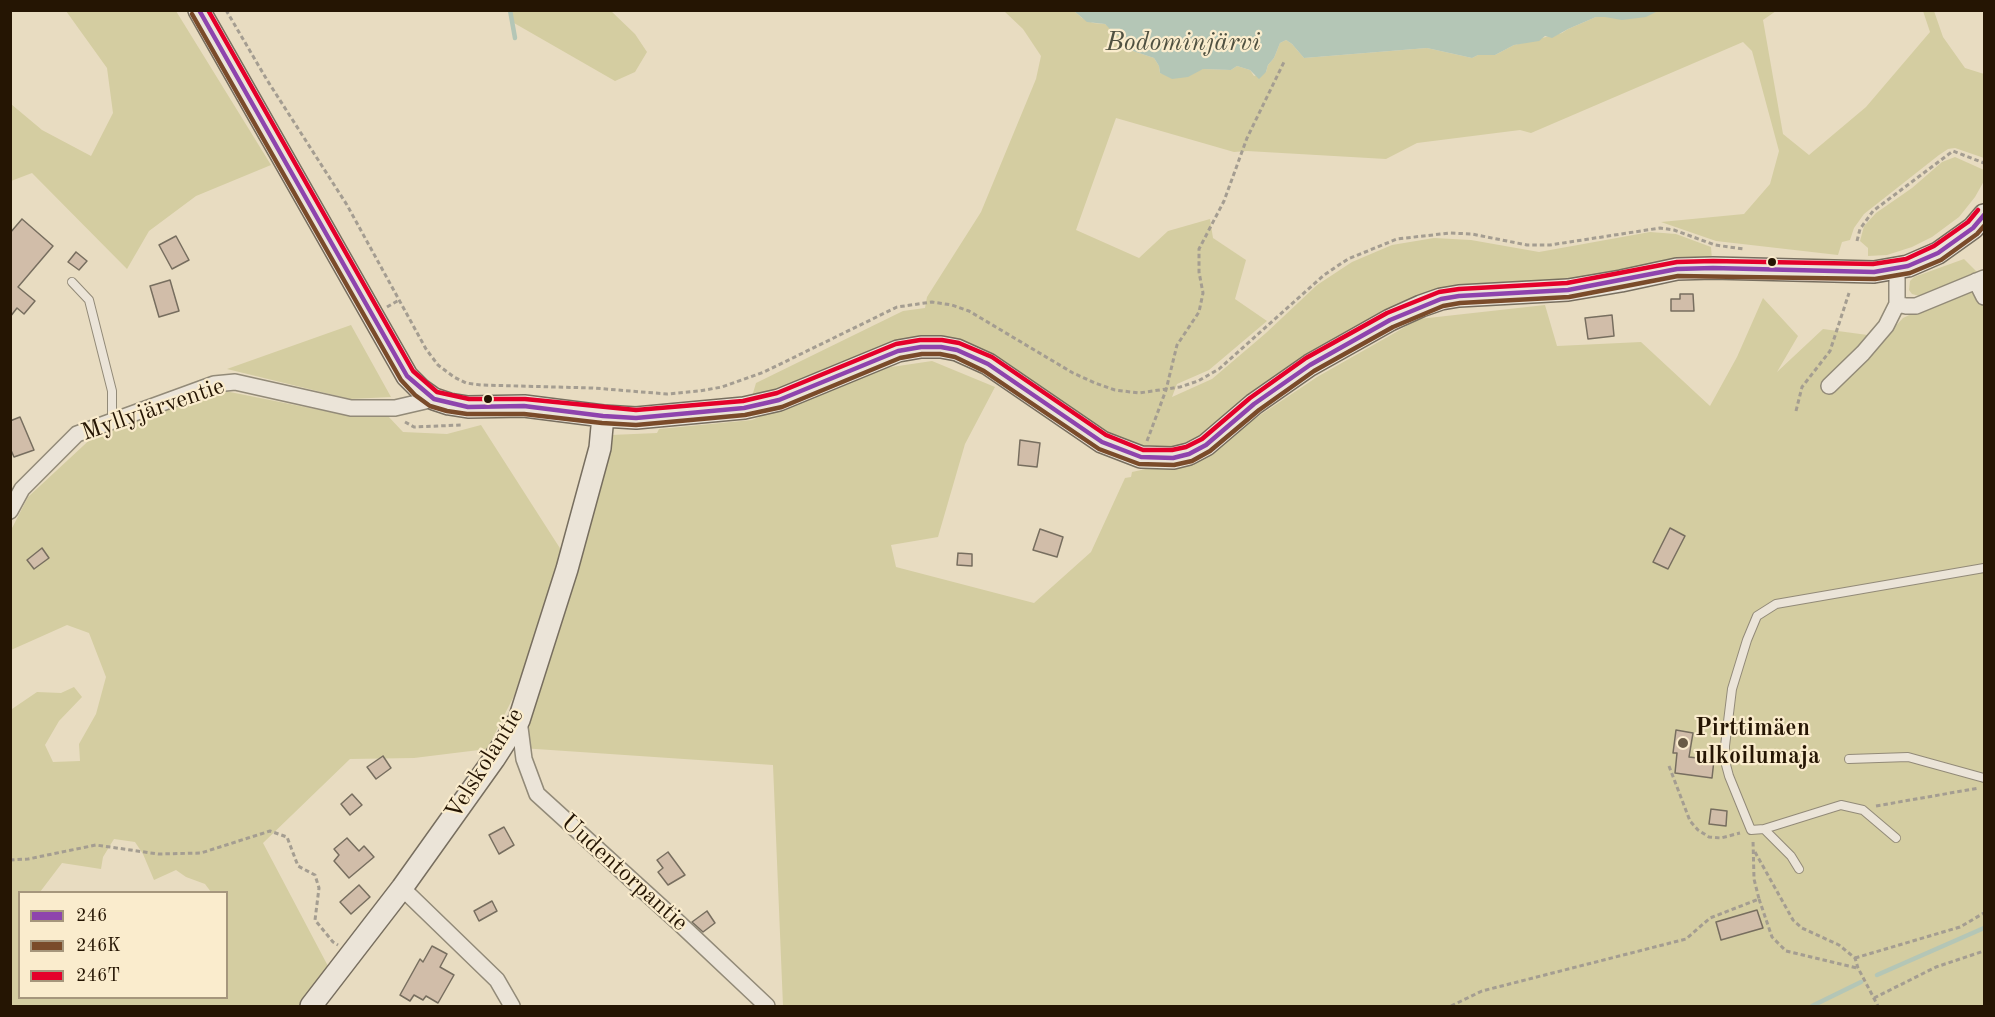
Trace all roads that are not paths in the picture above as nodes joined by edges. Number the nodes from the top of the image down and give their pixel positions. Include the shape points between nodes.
1 (199, 10) edge
2 (1984, 215) edge
3 (1897, 269) junction
4 (1980, 279) edge
5 (72, 282) dead end
6 (1984, 297) edge
7 (1897, 304) junction
8 (1829, 386) dead end
9 (434, 399) junction
10 (603, 416) junction
11 (112, 421) junction
12 (10, 511) edge
13 (1984, 568) edge
14 (519, 720) junction
15 (1849, 759) dead end
16 (1984, 778) edge
17 (1764, 829) junction
18 (1896, 838) dead end
19 (1799, 869) dead end
20 (402, 888) junction
21 (311, 1006) edge
22 (512, 1006) edge
23 (767, 1006) edge

1 - 9 main road via 398,362 407,376
2 - 3 main road via 1973,228 1938,253
3 - 7 street
3 - 10 main road via 1847,273 1677,269 1568,290 1441,299 1390,320 1310,365 1254,404 1206,445 1173,458 1141,457 1102,442 988,364 941,347 898,351 779,400 744,408 636,418
4 - 6 street
4 - 7 street via 1916,306
5 - 11 lane via 89,300 111,391
7 - 8 street via 1886,326
9 - 10 main road via 468,407 524,406
9 - 11 street, Myllyjärventie via 395,408 351,408 235,382 214,384
10 - 14 main road, Velskolantie via 600,448 567,569
11 - 12 street, Myllyjärventie via 76,434 22,489
13 - 17 lane via 1776,604 1757,616 1732,689 1725,761 1751,830
14 - 20 main road, Velskolantie
14 - 23 street, Uudentorpantie via 524,759 537,794
15 - 16 lane via 1908,758
17 - 18 lane via 1841,805 1863,810
17 - 19 lane
20 - 21 main road, Velskolantie
20 - 22 street via 497,980

